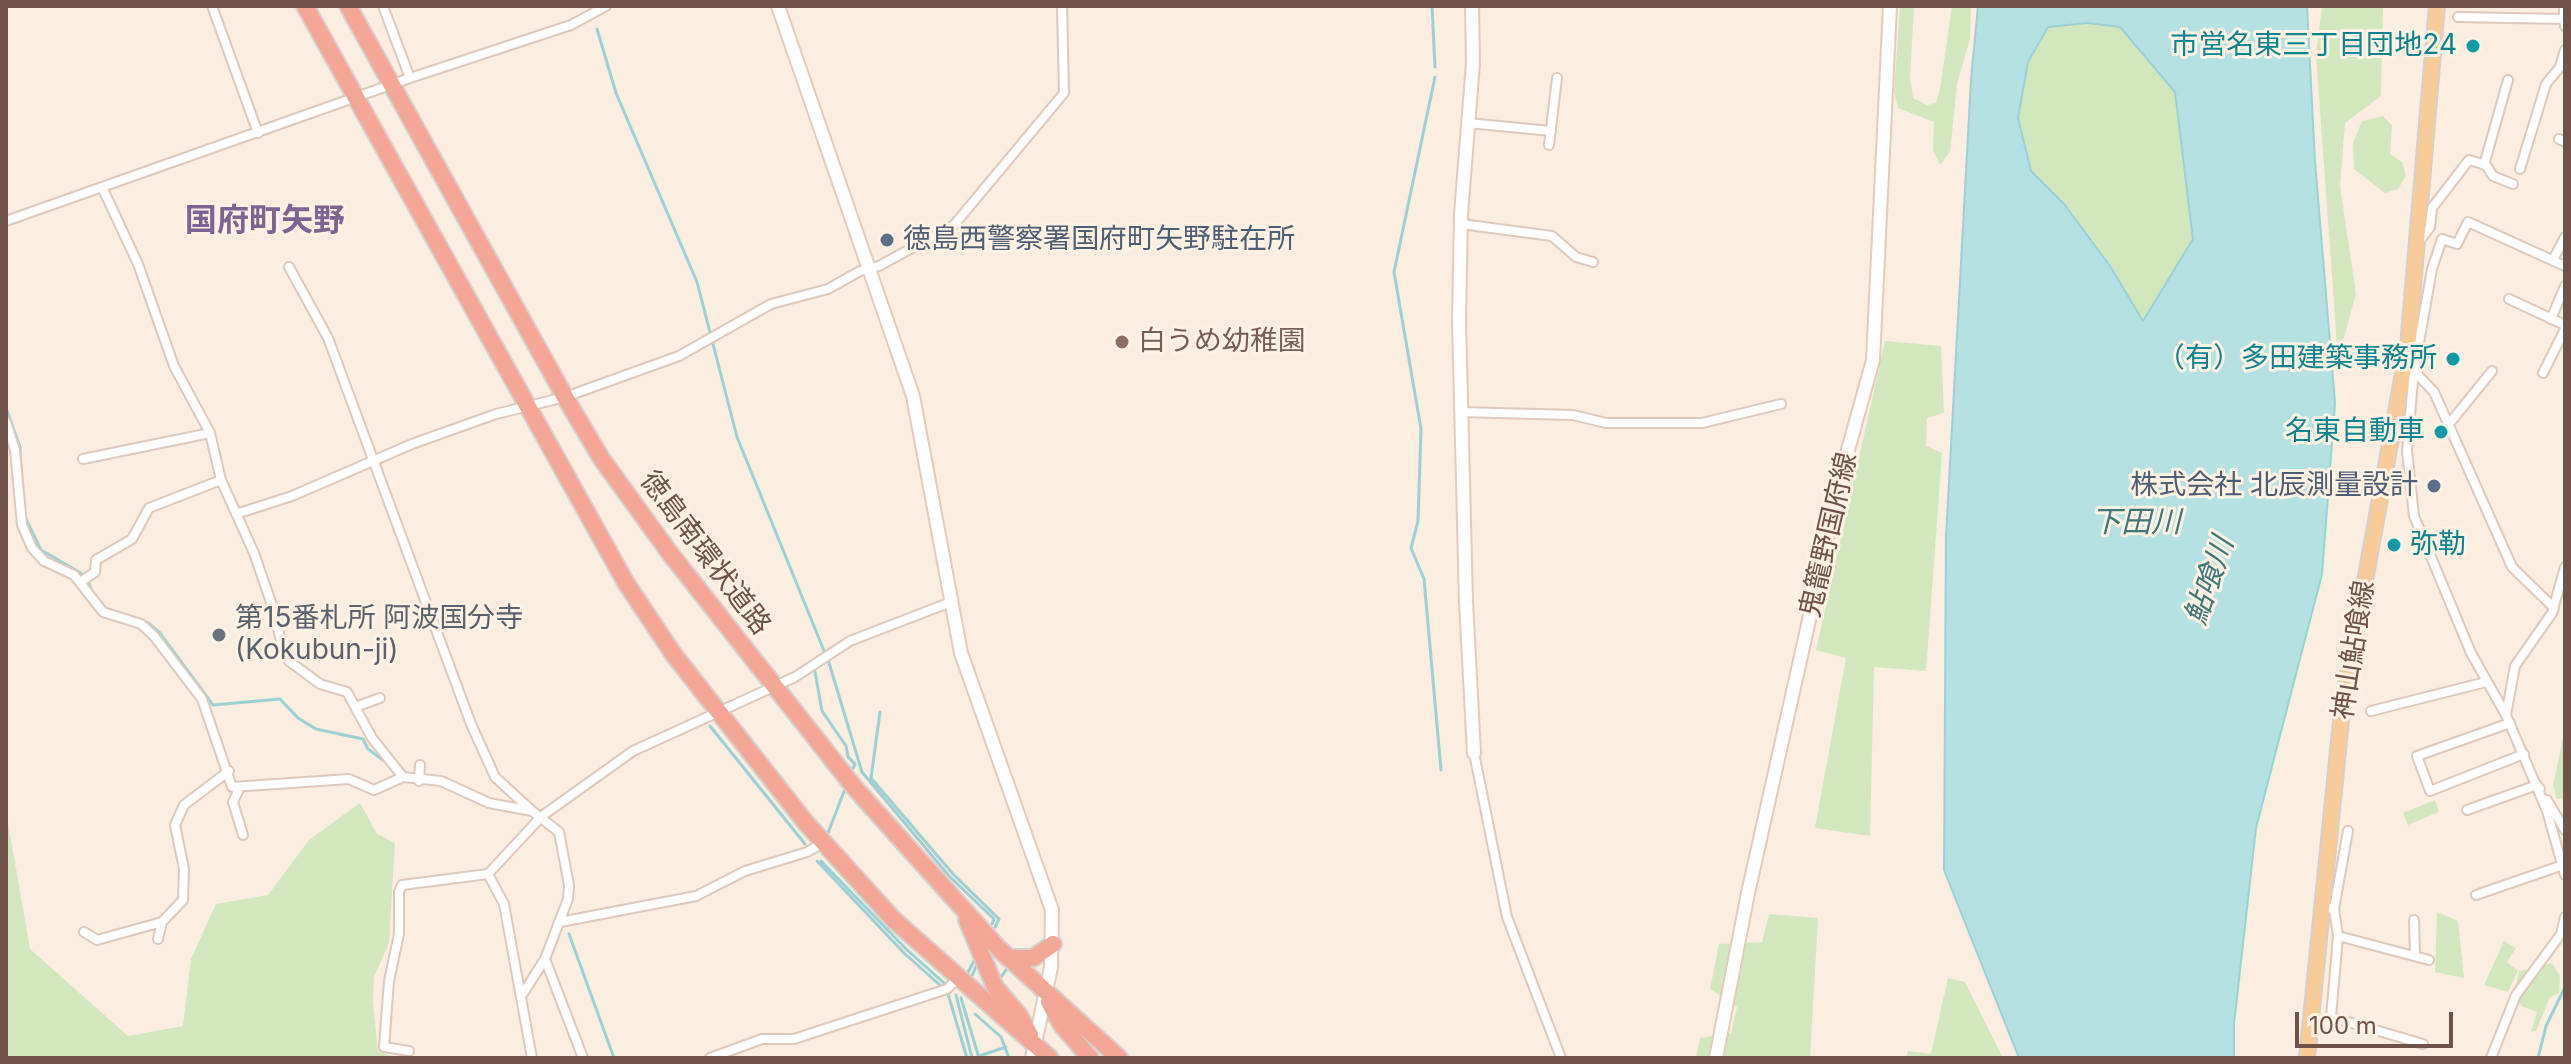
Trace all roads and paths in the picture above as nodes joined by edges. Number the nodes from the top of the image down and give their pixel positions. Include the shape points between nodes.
1 (212, 6) edge
2 (305, 6) edge
3 (348, 6) edge
4 (383, 6) edge
5 (606, 6) edge
6 (778, 6) edge
7 (1062, 6) edge
8 (1472, 6) edge
9 (1890, 6) edge
10 (2437, 6) edge
11 (2564, 6) edge
12 (2458, 17) dead end
13 (2564, 19) edge
14 (2565, 26) edge
15 (2565, 50) edge
16 (410, 78) junction
17 (1557, 78) dead end
18 (2508, 80) dead end
19 (391, 85) junction
20 (355, 97) junction
21 (1468, 123) junction
22 (1551, 131) junction
23 (258, 133) junction
24 (1549, 145) dead end
25 (2484, 165) junction
26 (2520, 169) dead end
27 (2513, 184) dead end
28 (102, 187) junction
29 (6, 221) edge
30 (1461, 224) junction
31 (2565, 237) edge
32 (2415, 246) junction
33 (2553, 260) junction
34 (1593, 262) dead end
35 (2565, 266) edge
36 (289, 267) dead end
37 (871, 269) junction
38 (2565, 286) edge
39 (2509, 299) dead end
40 (2551, 319) junction
41 (2565, 327) edge
42 (2408, 346) junction
43 (2414, 371) junction
44 (2492, 371) dead end
45 (2543, 373) dead end
46 (565, 397) junction
47 (1781, 404) dead end
48 (526, 405) junction
49 (1460, 412) junction
50 (6, 422) edge
51 (2449, 424) junction
52 (210, 433) junction
53 (83, 459) dead end
54 (374, 461) junction
55 (221, 480) junction
56 (236, 514) junction
57 (2565, 567) edge
58 (86, 579) junction
59 (951, 602) junction
60 (2554, 608) junction
61 (2486, 682) junction
62 (774, 686) junction
63 (380, 698) dead end
64 (358, 706) junction
65 (2371, 711) dead end
66 (718, 715) junction
67 (2508, 719) junction
68 (1474, 753) joint
69 (2524, 754) junction
70 (420, 765) dead end
71 (229, 771) junction
72 (403, 777) junction
73 (419, 781) junction
74 (2537, 785) junction
75 (239, 789) junction
76 (2467, 810) dead end
77 (532, 811) junction
78 (542, 816) junction
79 (2565, 830) edge
80 (2348, 831) dead end
81 (243, 835) dead end
82 (824, 843) junction
83 (2563, 865) junction
84 (488, 874) junction
85 (2565, 875) edge
86 (2476, 895) dead end
87 (961, 907) junction
88 (2328, 908) junction
89 (2565, 917) edge
90 (2414, 920) dead end
91 (162, 922) junction
92 (560, 922) junction
93 (84, 932) dead end
94 (2338, 936) junction
95 (158, 939) dead end
96 (1053, 944) junction
97 (2415, 956) junction
98 (1008, 958) junction
99 (545, 959) junction
100 (2429, 960) dead end
101 (958, 978) junction
102 (522, 995) junction
103 (1045, 995) junction
104 (2423, 1044) dead end
105 (409, 1051) dead end
106 (1033, 1051) edge
107 (532, 1058) edge
108 (583, 1058) edge
109 (710, 1058) edge
110 (1050, 1058) edge
111 (1090, 1058) edge
112 (1119, 1058) edge
113 (1561, 1058) edge
114 (1716, 1058) edge
115 (2307, 1058) edge
116 (2491, 1058) edge

1 - 23 street
2 - 20 highway
3 - 19 highway, 徳島南環状道路
4 - 16 street
5 - 16 street via 571,25
6 - 37 street
7 - 37 street via 1064,93 954,225
8 - 21 street
9 - 114 street, 鬼籠野国府線 via 1873,360 1843,468
10 - 32 main road, 神山鮎喰線
11 - 13 street
12 - 13 street
13 - 14 street
15 - 26 street via 2546,84
16 - 19 street
17 - 22 street
18 - 25 street
19 - 20 street
19 - 46 highway, 徳島南環状道路
20 - 23 street
20 - 48 highway
21 - 22 street
21 - 30 street
22 - 24 street
23 - 28 street
25 - 27 street via 2493,176
25 - 32 street via 2469,160 2432,208 2430,227
28 - 29 street
28 - 52 street via 138,264 174,366
30 - 34 street via 1552,236 1576,257
30 - 49 street
31 - 33 street
32 - 42 main road, 神山鮎喰線
33 - 35 street
33 - 43 street via 2468,222 2457,244 2442,239
36 - 54 street via 328,338
37 - 46 street via 828,289 771,304 679,356
37 - 59 street via 913,396
38 - 40 street
39 - 40 street
40 - 41 street
41 - 45 street
42 - 43 street
42 - 88 main road, 神山鮎喰線 via 2343,701
43 - 51 street via 2434,392
43 - 61 street via 2407,451 2414,516
44 - 51 street
46 - 48 street
46 - 62 highway, 徳島南環状道路 via 601,458
47 - 49 street via 1702,423 1606,423 1573,415
48 - 54 street
48 - 66 highway via 626,583
49 - 68 street
50 - 58 street via 27,539 44,561
51 - 60 street via 2512,567
52 - 53 street
52 - 55 street
54 - 56 street
54 - 77 street via 495,777
55 - 56 street
55 - 58 street via 149,508 132,539 96,560
56 - 64 street via 289,661 320,684 347,692
57 - 60 street
58 - 71 street via 103,612 141,624 202,699
59 - 62 street via 850,641
59 - 96 street via 961,653 1052,910
60 - 67 street via 2515,666
61 - 65 street
61 - 67 street
62 - 66 street
62 - 87 highway, 徳島南環状道路 via 854,787
63 - 64 street
64 - 72 street via 372,738
66 - 78 street via 633,751
66 - 82 highway
67 - 69 street
67 - 69 street via 2417,756 2430,791
68 - 113 street via 1507,917
69 - 74 street
70 - 73 street
71 - 75 street via 232,787
71 - 91 street via 184,805 175,825 184,869 183,900
72 - 73 street
72 - 75 street via 374,790 349,779
73 - 77 street via 441,781 489,803
74 - 76 street
74 - 79 street
74 - 83 street
75 - 81 street via 233,802
77 - 78 street
78 - 84 street
78 - 92 street via 559,832 564,851 569,885
80 - 88 street
82 - 92 street via 745,871 696,896
82 - 101 highway via 894,920
83 - 85 street
83 - 86 street
84 - 102 street via 504,904
84 - 105 street via 402,885 384,1047
87 - 98 highway, 徳島南環状道路
87 - 106 highway via 995,987 1019,1015
88 - 94 street
88 - 115 main road, 神山鮎喰線
89 - 116 street via 2561,934 2516,995
90 - 97 street
91 - 93 street via 97,940
91 - 95 street
92 - 99 street
94 - 97 street
94 - 104 street via 2331,1017
96 - 98 highway via 1027,960
96 - 103 street
97 - 100 street
98 - 103 highway, 徳島南環状道路
99 - 102 street
99 - 108 street
101 - 106 highway
101 - 109 street via 947,989 822,1030 794,1039 762,1039
102 - 107 street
103 - 106 street
103 - 111 highway
103 - 112 highway, 徳島南環状道路
106 - 110 highway

